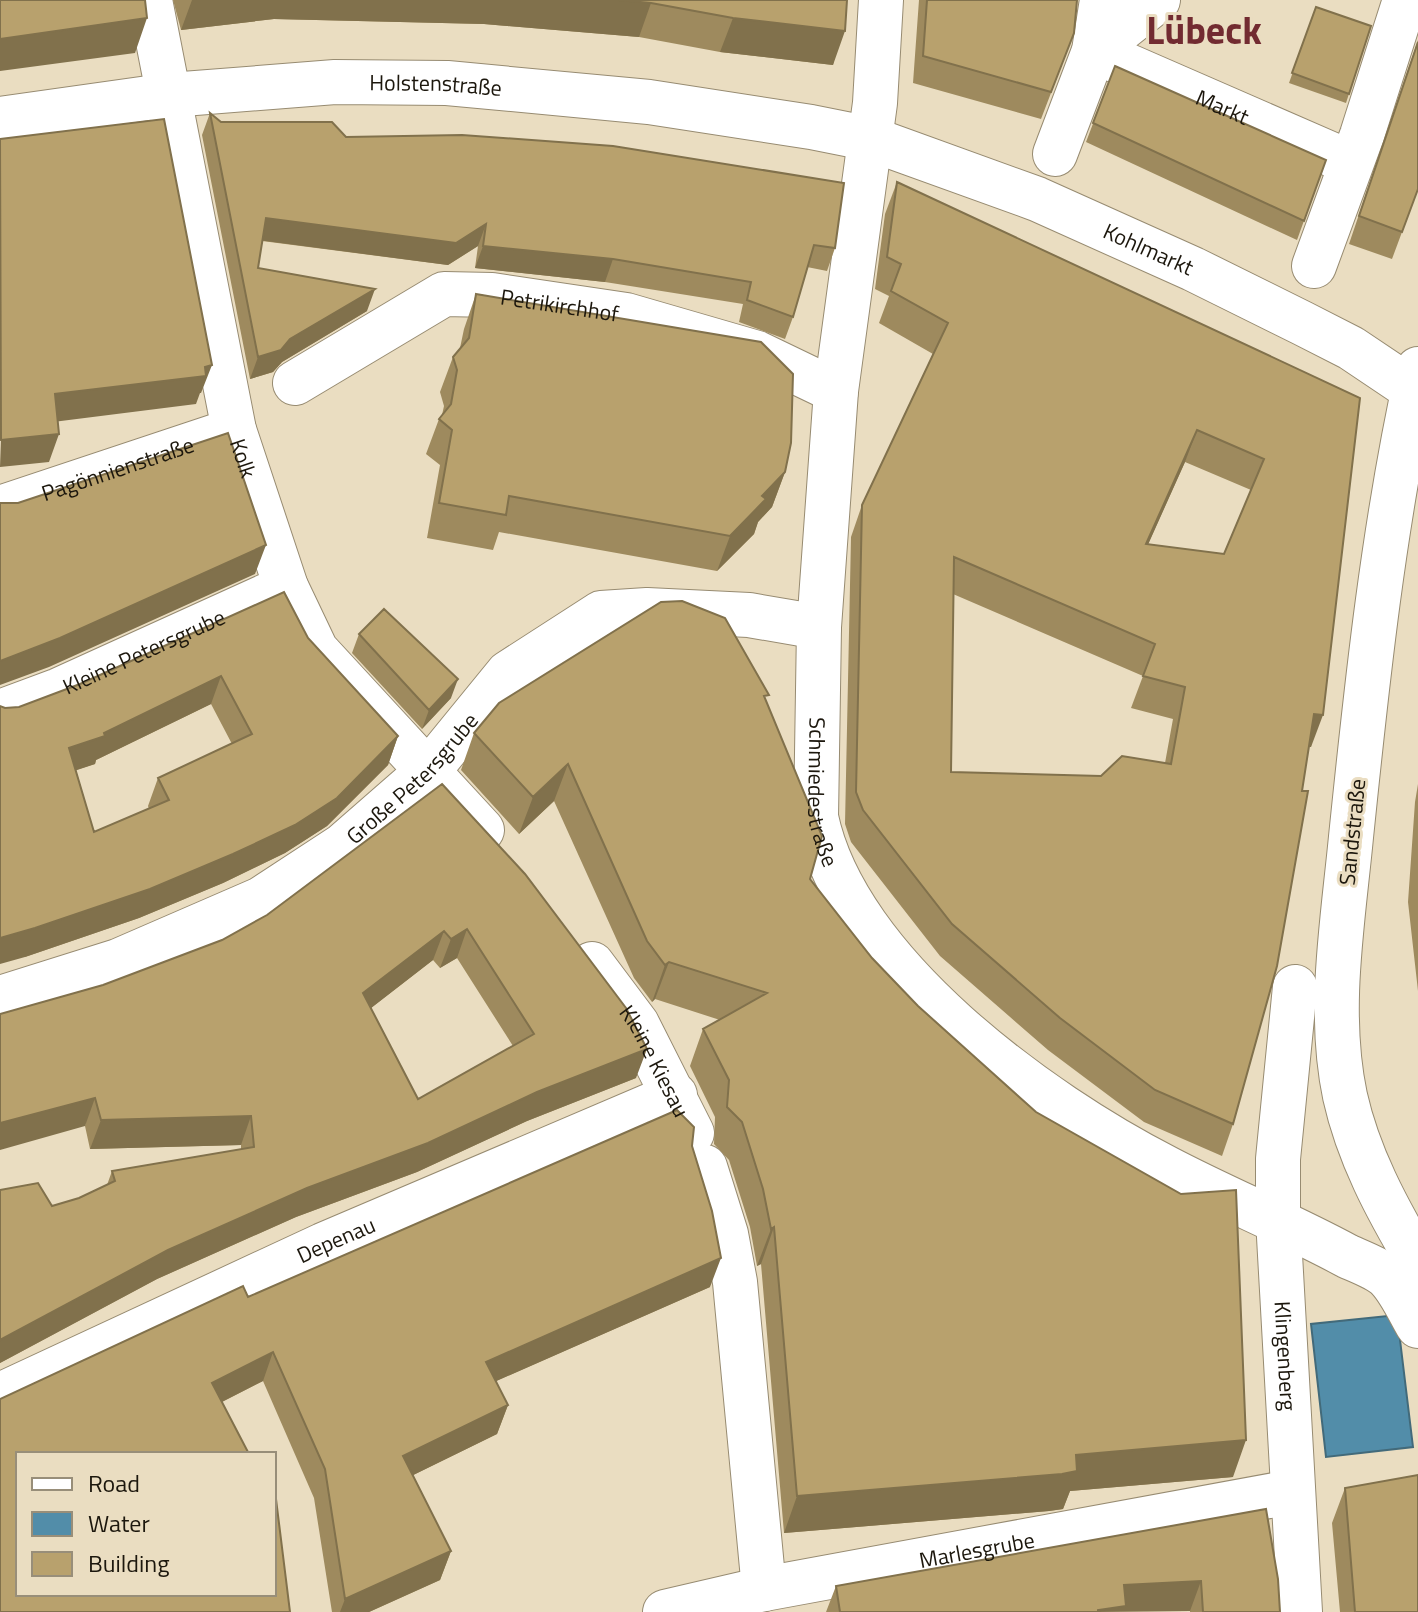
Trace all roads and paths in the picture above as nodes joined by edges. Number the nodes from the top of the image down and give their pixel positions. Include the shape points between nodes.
1 (150, 0) edge
2 (881, 0) edge
3 (1102, 0) edge
4 (1158, 0) edge
5 (1405, 0) edge
6 (1094, 51) junction
7 (170, 95) junction
8 (0, 119) edge
9 (871, 139) junction
10 (1055, 154) dead end
11 (1351, 163) junction
12 (1314, 266) dead end
13 (295, 383) dead end
14 (1416, 384) edge
15 (836, 391) junction
16 (234, 430) junction
17 (0, 508) edge
18 (286, 587) junction
19 (819, 627) junction
20 (0, 712) edge
21 (428, 771) junction
22 (513, 864) edge
23 (572, 937) edge
24 (1295, 987) dead end
25 (0, 998) edge
26 (691, 1132) junction
27 (1278, 1219) junction
28 (1418, 1261) edge
29 (1418, 1326) edge
30 (0, 1395) edge
31 (1291, 1492) junction
32 (764, 1589) junction
33 (665, 1612) edge
34 (1300, 1612) edge

1 - 7 street, Kolk
2 - 9 street, Schmiedestraße
3 - 6 street
4 - 6 street
5 - 11 street
6 - 10 street
6 - 11 street, Markt
7 - 8 street, Holstenstraße
7 - 9 street, Holstenstraße via 335,82 447,83 649,102
7 - 16 street, Kolk
9 - 14 street, Kohlmarkt via 1037,199 1193,269
9 - 15 street, Schmiedestraße
11 - 12 street
13 - 15 street, Petrikirchhof via 444,294 492,295 626,315 757,353
14 - 28 street, Sandstraße via 1363,723 1338,990 1338,1048 1356,1137
15 - 19 street, Schmiedestraße
16 - 17 street, Pagönnienstraße
16 - 18 street, Kolk
18 - 20 street, Kleine Petersgrube
18 - 21 street, Kolk via 316,650
19 - 21 street, Große Petersgrube via 749,615 601,613 508,673
19 - 27 street, Schmiedestraße via 816,817 822,846 833,872 888,953 971,1039 1056,1104 1167,1168
21 - 22 street
21 - 25 street, Große Petersgrube via 342,846 261,899 118,961
23 - 26 street, Kleine Kiesau via 637,1024
24 - 27 street, Klingenberg via 1278,1159
26 - 30 street, Depenau via 323,1245
26 - 32 street, Kleine Kiesau via 726,1234 735,1282
27 - 29 street via 1388,1278
27 - 31 street, Klingenberg
31 - 32 street, Marlesgrube
31 - 34 street, Klingenberg
32 - 33 street, Marlesgrube

